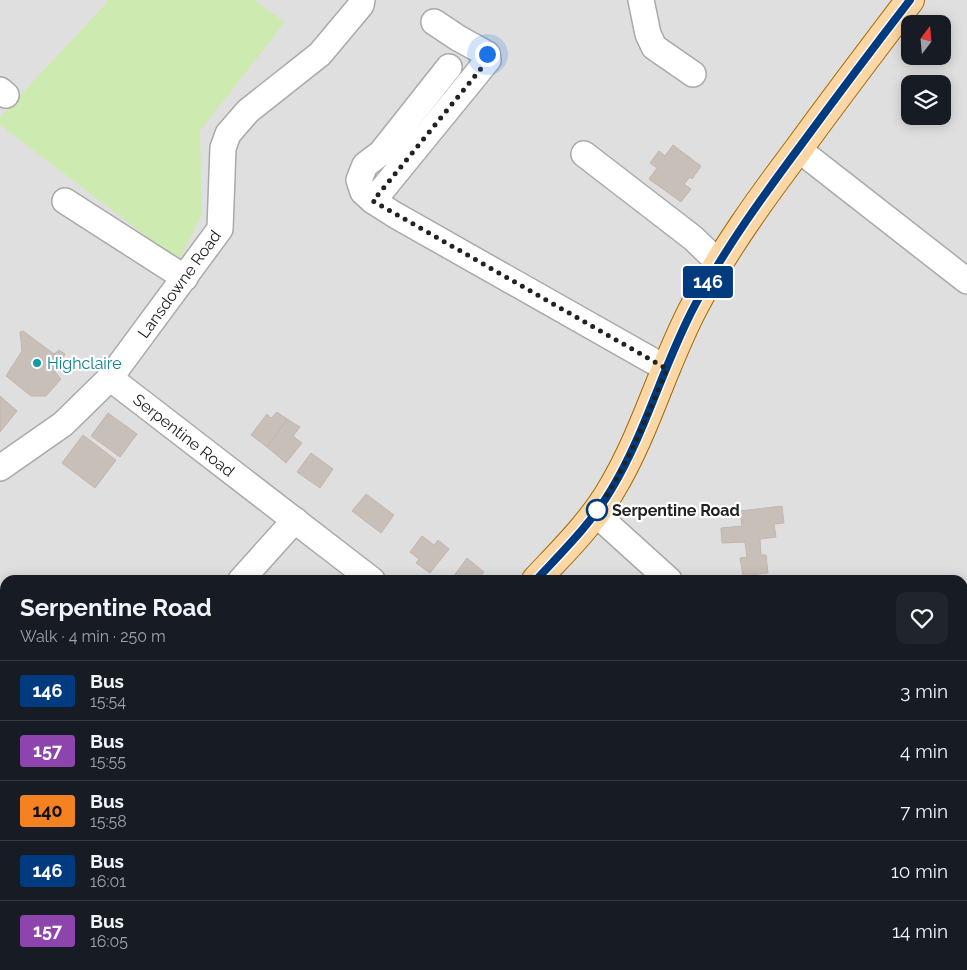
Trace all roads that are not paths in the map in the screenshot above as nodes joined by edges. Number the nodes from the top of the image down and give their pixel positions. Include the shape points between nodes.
1 (362, 0) edge
2 (641, 0) edge
3 (910, 0) edge
4 (434, 22) dead end
5 (449, 67) dead end
6 (693, 74) dead end
7 (798, 149) junction
8 (584, 154) dead end
9 (368, 197) junction
10 (65, 201) dead end
11 (719, 263) junction
12 (185, 278) junction
13 (967, 281) edge
14 (667, 369) junction
15 (110, 378) junction
16 (0, 468) edge
17 (595, 513) junction
18 (295, 520) junction
19 (246, 575) edge
20 (366, 575) edge
21 (540, 575) edge
22 (663, 575) edge

1 - 12 street, Lansdowne Road via 320,54 248,111 228,134 224,148 220,229
2 - 6 street via 654,47
3 - 7 main road
4 - 9 street via 487,54 488,60
5 - 9 street via 382,153 365,165 360,180
7 - 11 main road
7 - 13 street
8 - 11 street via 694,238
9 - 14 street
10 - 12 street via 118,250
11 - 14 main road via 695,305
12 - 15 street, Lansdowne Road
14 - 17 main road via 621,471
15 - 16 street via 63,424
15 - 18 street, Serpentine Road
17 - 21 main road
17 - 22 street
18 - 19 street
18 - 20 street, Serpentine Road

